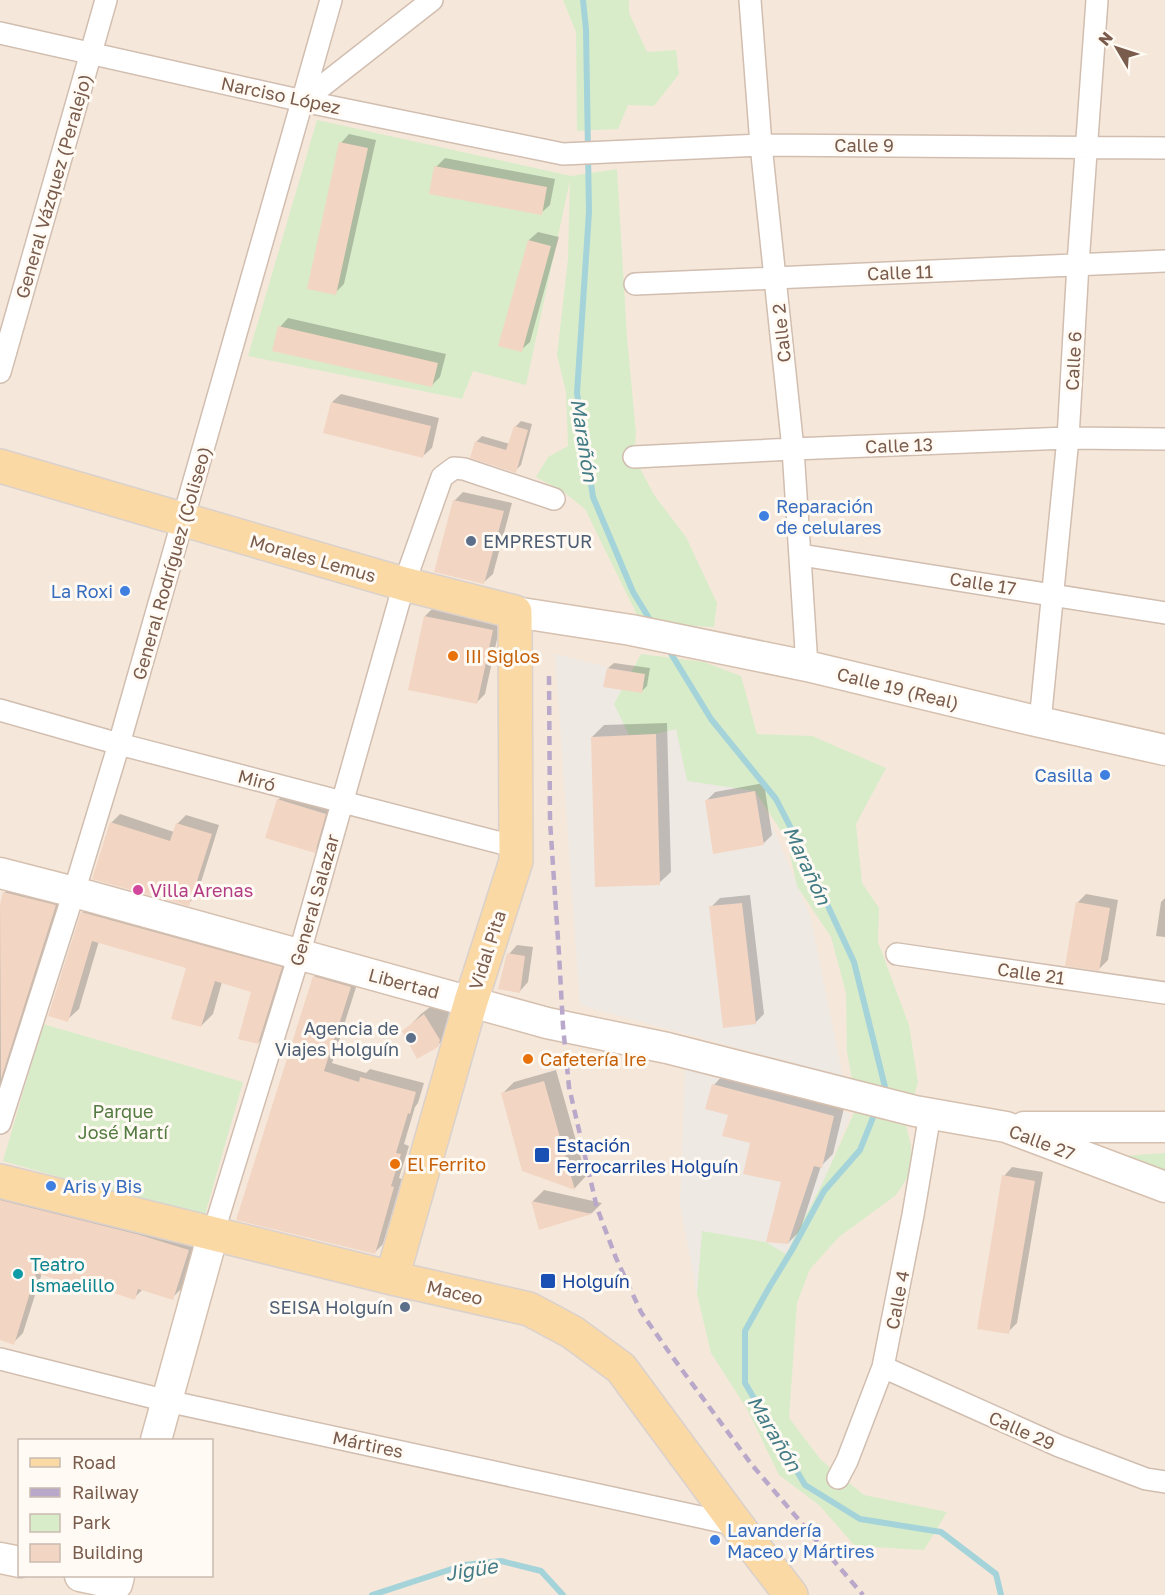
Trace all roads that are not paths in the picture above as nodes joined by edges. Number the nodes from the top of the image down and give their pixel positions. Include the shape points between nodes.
1 (106, 0) edge
2 (331, 0) edge
3 (432, 0) edge
4 (750, 0) edge
5 (1097, 0) edge
6 (0, 33) edge
7 (91, 53) junction
8 (303, 101) junction
9 (762, 145) junction
10 (1087, 146) junction
11 (1165, 148) edge
12 (563, 154) joint
13 (1165, 261) edge
14 (1078, 264) junction
15 (776, 277) junction
16 (635, 284) dead end
17 (0, 372) edge
18 (1068, 438) junction
19 (1165, 439) edge
20 (793, 449) junction
21 (634, 457) dead end
22 (0, 466) edge
23 (554, 499) dead end
24 (183, 520) junction
25 (801, 555) junction
26 (404, 584) junction
27 (1053, 594) junction
28 (515, 612) junction
29 (1165, 613) edge
30 (631, 630) joint
31 (807, 666) junction
32 (0, 710) edge
33 (1040, 722) junction
34 (119, 744) junction
35 (1165, 750) edge
36 (342, 803) junction
37 (516, 847) junction
38 (0, 873) edge
39 (74, 892) junction
40 (897, 954) dead end
41 (299, 955) junction
42 (1165, 993) edge
43 (471, 1001) junction
44 (922, 1113) junction
45 (0, 1123) edge
46 (1006, 1127) junction
47 (1165, 1127) edge
48 (0, 1181) edge
49 (1165, 1187) edge
50 (213, 1234) junction
51 (392, 1278) junction
52 (0, 1359) edge
53 (883, 1367) junction
54 (167, 1401) junction
55 (156, 1439) edge
56 (838, 1478) dead end
57 (1165, 1482) edge
58 (737, 1525) junction
59 (0, 1558) edge
60 (18, 1562) edge
61 (87, 1577) edge
62 (116, 1585) edge
63 (791, 1595) edge

1 - 7 street, General Vázquez (Peralejo)
2 - 8 street, General Rodríguez (Coliseo)
3 - 8 street
4 - 9 street, Calle 2
5 - 10 street, Calle 6
6 - 7 street, Narciso López
7 - 8 street, Narciso López
7 - 17 street, General Vázquez (Peralejo)
8 - 12 street, Narciso López
8 - 24 street, General Rodríguez (Coliseo)
9 - 10 street, Calle 9
9 - 12 street, Calle 9
9 - 15 street, Calle 2
10 - 11 street, Calle 9
10 - 14 street, Calle 6
13 - 14 street, Calle 11
14 - 15 street, Calle 11
14 - 18 street, Calle 6
15 - 16 street, Calle 11
15 - 20 street, Calle 2
18 - 19 street, Calle 13
18 - 20 street, Calle 13
18 - 27 street, Calle 6
20 - 21 street, Calle 13
20 - 25 street, Calle 2
22 - 24 main road, Morales Lemus
23 - 26 street, General Salazar via 454,468 442,477
24 - 26 main road, Morales Lemus
24 - 34 street, General Rodríguez (Coliseo)
25 - 27 street, Calle 17
25 - 31 street, Calle 2
26 - 28 main road, Morales Lemus
26 - 36 street, General Salazar
27 - 29 street, Calle 17
27 - 33 street, Calle 6
28 - 30 main road, Morales Lemus
28 - 37 main road, Vidal Pita
30 - 31 main road, Calle 19 (Real)
31 - 33 main road, Calle 19 (Real)
32 - 34 street, Miró
33 - 35 main road, Calle 19 (Real)
34 - 36 street, Miró
34 - 39 street, General Rodríguez (Coliseo)
36 - 37 street, Miró
36 - 41 street, General Salazar
37 - 43 main road, Vidal Pita via 516,861
38 - 39 main road, Libertad
39 - 41 main road, Libertad
39 - 45 street, General Rodríguez (Coliseo)
40 - 42 street, Calle 21
41 - 43 main road, Libertad
41 - 50 street, General Salazar
43 - 44 main road, Libertad via 547,1023 668,1048
43 - 51 main road, Vidal Pita
44 - 46 main road, Calle 27
44 - 53 street, Calle 4 via 913,1215
46 - 47 main road
46 - 49 main road, Calle 27
48 - 50 main road, Maceo
50 - 51 main road, Maceo
50 - 54 main road, General Salazar
51 - 58 main road, Maceo via 529,1309 572,1332 621,1368
52 - 54 street, Mártires
53 - 56 street, Calle 4
53 - 57 street, Calle 29 via 1059,1446 1146,1479
54 - 55 main road, General Salazar
54 - 58 street, Mártires
58 - 63 main road, Maceo
59 - 60 main road
61 - 62 main road

